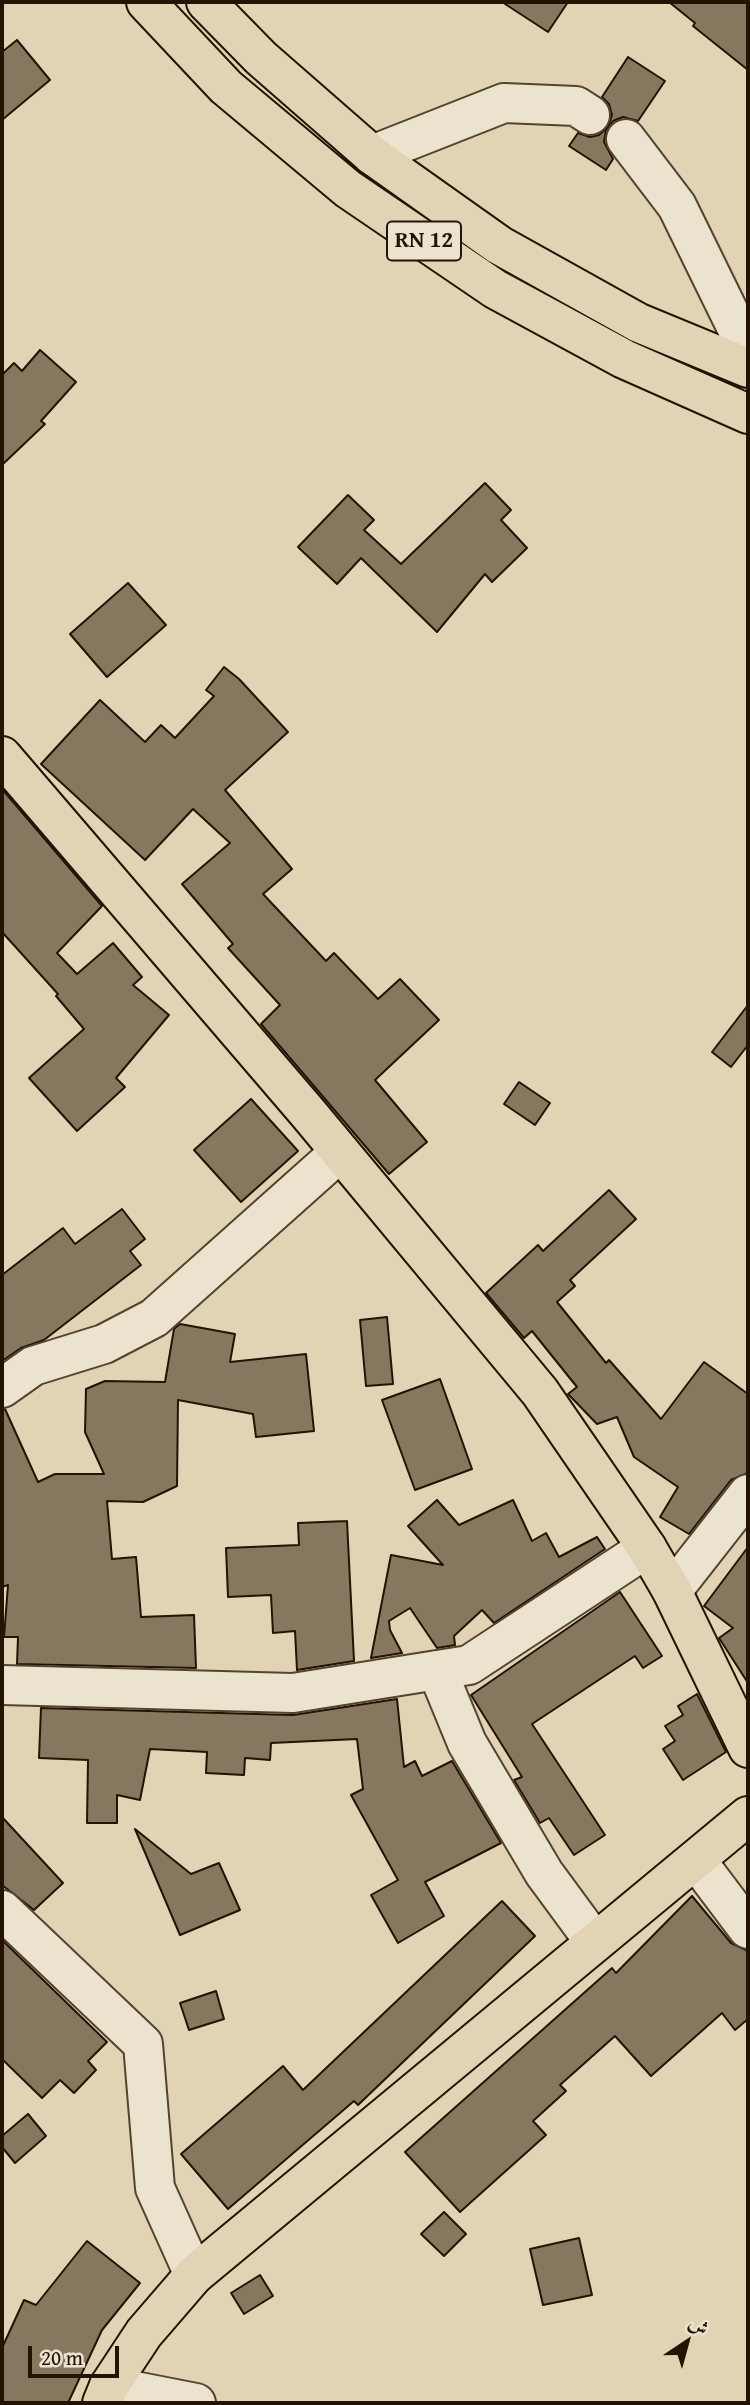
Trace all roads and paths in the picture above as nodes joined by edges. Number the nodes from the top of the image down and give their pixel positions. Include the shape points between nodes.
1 (146, 2) edge
2 (206, 2) edge
3 (590, 115) dead end
4 (626, 139) dead end
5 (372, 155) junction
6 (748, 351) edge
7 (748, 368) edge
8 (748, 414) edge
9 (2, 756) edge
10 (340, 1152) junction
11 (2, 1388) edge
12 (748, 1494) edge
13 (647, 1548) junction
14 (672, 1591) junction
15 (437, 1670) junction
16 (2, 1685) edge
17 (748, 1748) edge
18 (748, 1816) edge
19 (696, 1860) junction
20 (2, 1910) edge
21 (748, 1929) edge
22 (594, 1941) junction
23 (194, 2276) junction
24 (106, 2394) edge
25 (196, 2403) edge

1 - 8 main road, RN 12 via 226,87 359,197 495,289 624,359
2 - 5 main road, RN 12 via 261,58
3 - 5 street via 576,106 504,103
4 - 6 street via 677,206
5 - 7 main road, RN 12 via 499,245 639,323
9 - 10 main road
10 - 11 street via 154,1318 104,1344 33,1366
10 - 13 main road via 540,1392
12 - 14 street
13 - 14 main road
13 - 15 street via 469,1665
14 - 17 main road
15 - 16 street via 293,1693
15 - 22 street via 467,1743 544,1873
18 - 19 main road
19 - 21 street
19 - 22 main road
20 - 23 street via 143,2044 155,2188
22 - 23 main road
23 - 24 main road via 144,2333
24 - 25 street

